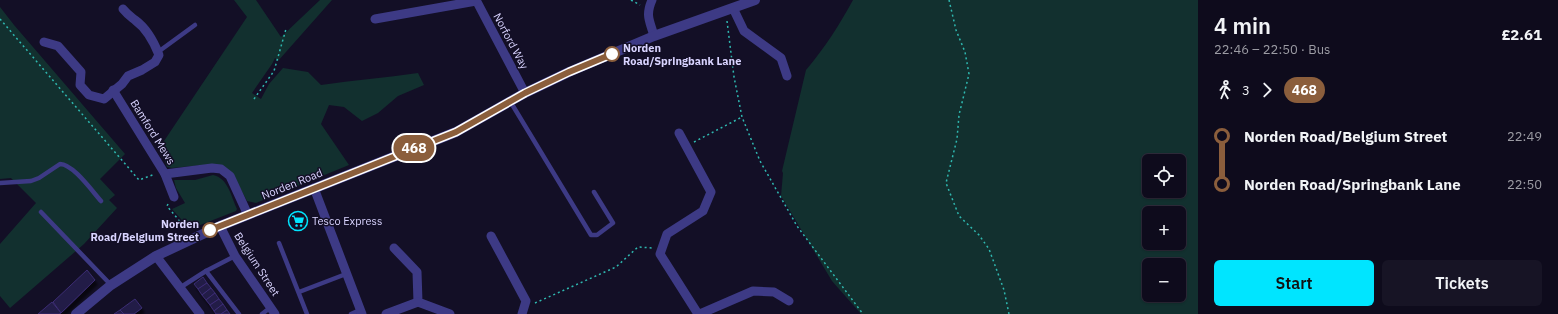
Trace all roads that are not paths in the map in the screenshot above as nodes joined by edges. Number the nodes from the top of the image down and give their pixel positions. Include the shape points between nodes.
1 (476, 0) edge
2 (652, 0) edge
3 (755, 0) edge
4 (123, 9) dead end
5 (729, 9) junction
6 (375, 19) dead end
7 (195, 25) dead end
8 (654, 36) junction
9 (44, 42) dead end
10 (158, 52) junction
11 (786, 76) dead end
12 (113, 90) junction
13 (525, 93) junction
14 (510, 101) junction
15 (679, 132) dead end
16 (164, 172) junction
17 (0, 183) edge
18 (314, 188) junction
19 (594, 192) dead end
20 (174, 197) road end
21 (100, 201) dead end
22 (41, 212) dead end
23 (248, 215) junction
24 (220, 226) junction
25 (491, 236) dead end
26 (279, 243) dead end
27 (394, 248) dead end
28 (156, 256) junction
29 (235, 256) junction
30 (206, 271) junction
31 (346, 274) junction
32 (111, 286) junction
33 (181, 287) junction
34 (299, 292) junction
35 (789, 301) dead end
36 (418, 302) junction
37 (273, 311) edge
38 (522, 311) edge
39 (361, 312) edge
40 (76, 314) edge
41 (200, 314) edge
42 (239, 314) edge
43 (262, 314) edge
44 (307, 314) edge
45 (351, 314) edge
46 (386, 314) edge
47 (450, 314) edge
48 (699, 314) edge

1 - 6 street
1 - 13 street, Norford Way
2 - 8 street via 648,10
3 - 5 street, Norden Road
4 - 10 street via 153,40
5 - 8 street, Norden Road
5 - 11 street via 744,31 781,58
7 - 10 lane
8 - 13 street, Norden Road
9 - 12 street via 58,46 63,51 81,72 80,85 90,95 104,99
10 - 12 street via 159,55 154,62 128,76
12 - 16 street, Bamford Mews
13 - 14 street, Norden Road
14 - 18 street, Norden Road via 456,132
14 - 19 lane via 591,235 597,235 613,223
15 - 48 street via 711,192 703,210 667,234 660,254
16 - 20 street
16 - 23 street, Bamford Mews via 221,169 230,176
17 - 21 lane via 31,181 64,164 71,168
18 - 23 street, Norden Road
18 - 31 street
22 - 32 lane
23 - 24 street, Norden Road
24 - 28 street, Norden Road
24 - 29 street, Belgium Street
25 - 38 street via 526,301
26 - 34 lane
27 - 36 street via 417,272
28 - 32 street, Norden Road
28 - 33 street
29 - 30 lane
29 - 37 street, Belgium Street
30 - 33 lane
30 - 42 lane
31 - 34 lane
31 - 39 street
32 - 40 street, Norden Road
33 - 41 street
34 - 44 lane
35 - 48 street via 774,292 753,291
36 - 46 street
36 - 47 street
37 - 43 lane
39 - 45 lane

